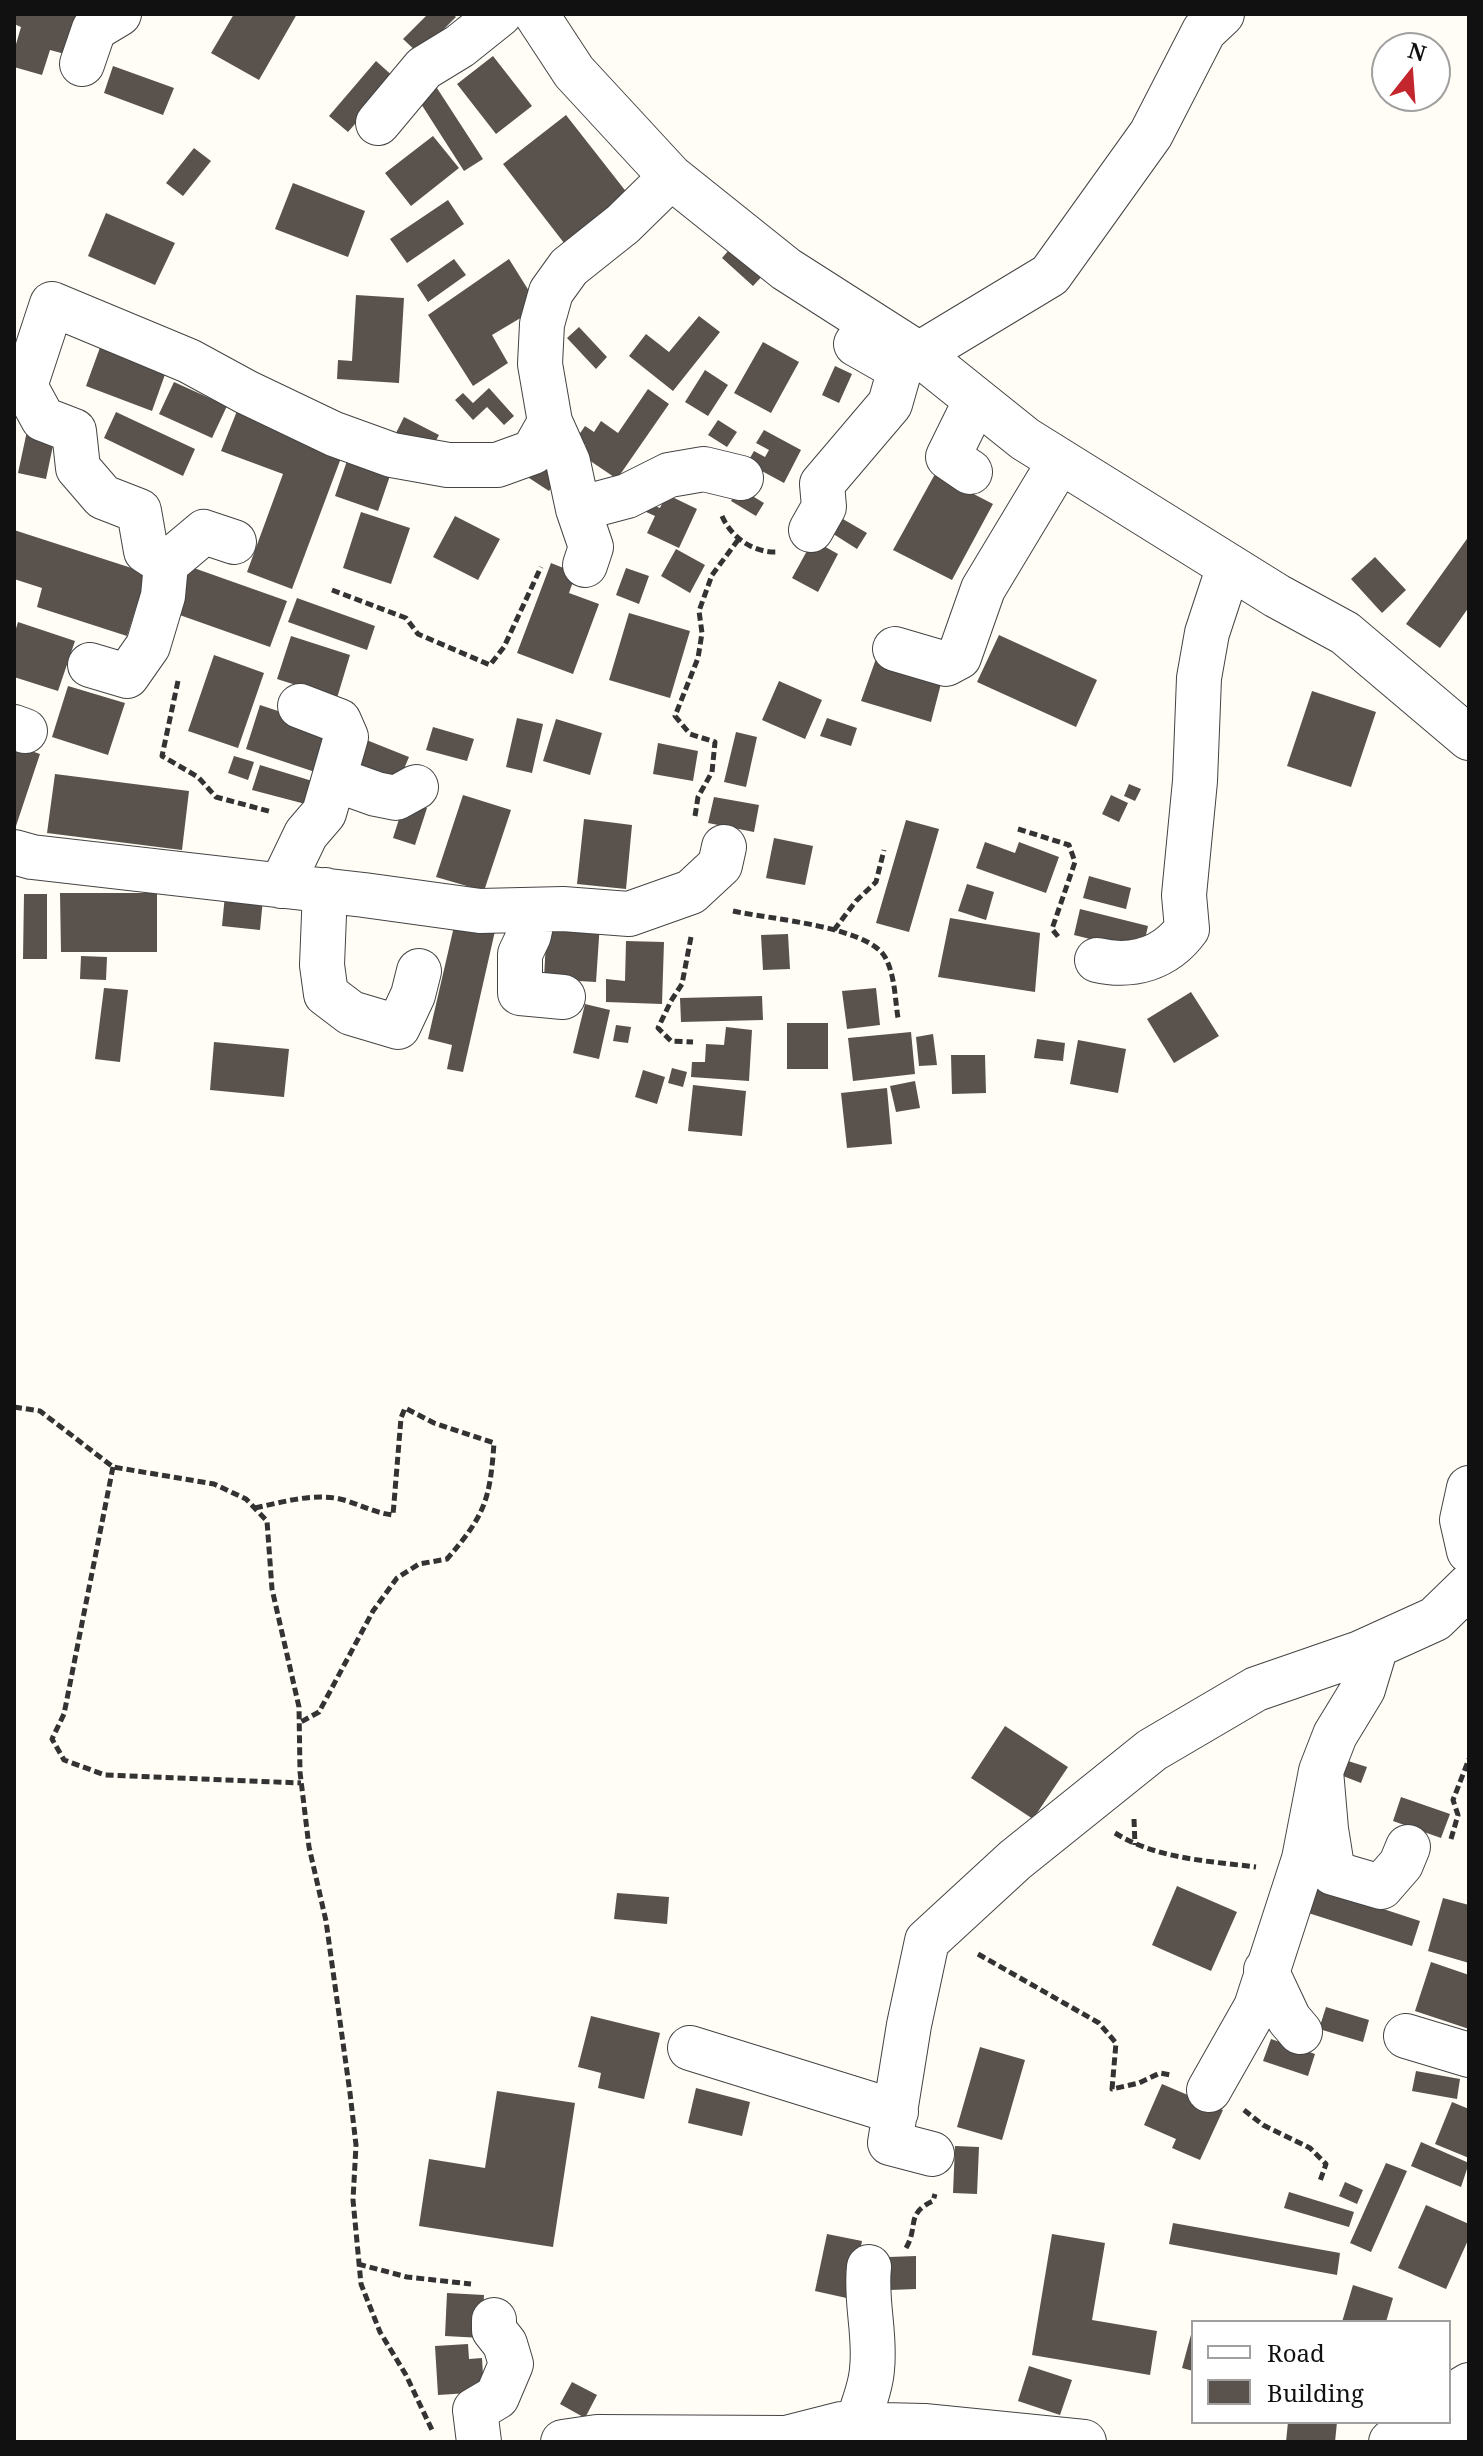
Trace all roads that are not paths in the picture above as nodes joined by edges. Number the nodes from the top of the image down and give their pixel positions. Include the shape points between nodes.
1 (119, 14) edge
2 (500, 14) edge
3 (536, 14) edge
4 (1222, 14) edge
5 (82, 64) dead end
6 (378, 123) dead end
7 (671, 177) junction
8 (834, 299) junction
9 (919, 354) junction
10 (976, 400) junction
11 (550, 422) junction
12 (1060, 461) junction
13 (970, 472) dead end
14 (731, 475) road end
15 (578, 509) junction
16 (811, 530) road end
17 (234, 542) dead end
18 (166, 564) junction
19 (585, 565) dead end
20 (1229, 566) junction
21 (895, 649) dead end
22 (90, 665) dead end
23 (300, 706) dead end
24 (1467, 733) edge
25 (334, 779) junction
26 (416, 787) dead end
27 (724, 847) road end
28 (14, 852) edge
29 (281, 886) junction
30 (325, 890) junction
31 (534, 910) junction
32 (1097, 960) road end
33 (419, 971) dead end
34 (563, 997) dead end
35 (1469, 1488) edge
36 (1469, 1551) edge
37 (1469, 1586) edge
38 (1376, 1646) junction
39 (1321, 1771) junction
40 (1408, 1847) road end
41 (1266, 1970) junction
42 (1300, 2032) dead end
43 (1406, 2036) dead end
44 (690, 2048) dead end
45 (1469, 2055) edge
46 (1209, 2090) road end
47 (896, 2112) junction
48 (932, 2154) road end
49 (869, 2267) road end
50 (494, 2320) road end
51 (873, 2364) junction
52 (1469, 2385) edge
53 (1451, 2396) edge
54 (1412, 2424) edge
55 (857, 2425) junction
56 (941, 2427) junction
57 (479, 2442) edge
58 (563, 2442) edge
59 (1080, 2442) edge
60 (1391, 2442) edge

1 - 5 street via 94,29
2 - 6 street via 424,68
3 - 7 street via 574,72
4 - 9 street via 1204,31 1151,134 1050,275
7 - 8 street via 786,269
7 - 11 street via 569,267 551,292 542,324 540,364
8 - 9 street
8 - 16 street via 836,327 900,369 890,404 822,484 824,507
9 - 10 street
10 - 12 street
10 - 13 street via 948,457
11 - 15 street via 568,462
11 - 18 street via 533,452 497,465 448,465 392,455 334,434 189,361 52,304 25,386 43,419 74,431 78,468 103,497 139,511 146,551
12 - 20 street
12 - 21 street via 983,589 959,657 946,664
14 - 15 street via 704,469 669,475 627,496
15 - 19 street via 591,547
17 - 18 street via 204,532
18 - 22 street via 148,646 127,676
20 - 24 street via 1345,633
20 - 32 street via 1199,678 1184,895 1187,929 1149,960
23 - 25 street via 339,721 346,737
25 - 26 street via 396,798
25 - 29 street via 324,813 306,834
27 - 31 street via 720,865 691,892 629,914
28 - 29 street
29 - 30 street
30 - 31 street via 480,911
30 - 33 street via 326,994 351,1013 398,1027
31 - 34 street via 520,954 520,993
35 - 36 street via 1462,1520
37 - 38 street via 1435,1619
38 - 39 street via 1363,1689
38 - 47 street via 1256,1689 1152,1750 1015,1860 927,1941
39 - 40 street via 1333,1873 1381,1887
39 - 41 street via 1301,1866
41 - 42 street
41 - 46 street via 1256,2007
43 - 45 street
44 - 47 street
47 - 48 street via 890,2143
49 - 51 street
50 - 57 street via 511,2364 497,2397 475,2410
51 - 55 street
51 - 56 street via 890,2393 910,2412
52 - 53 street
54 - 60 street
55 - 56 street
55 - 58 street via 786,2438 597,2437
56 - 59 street

